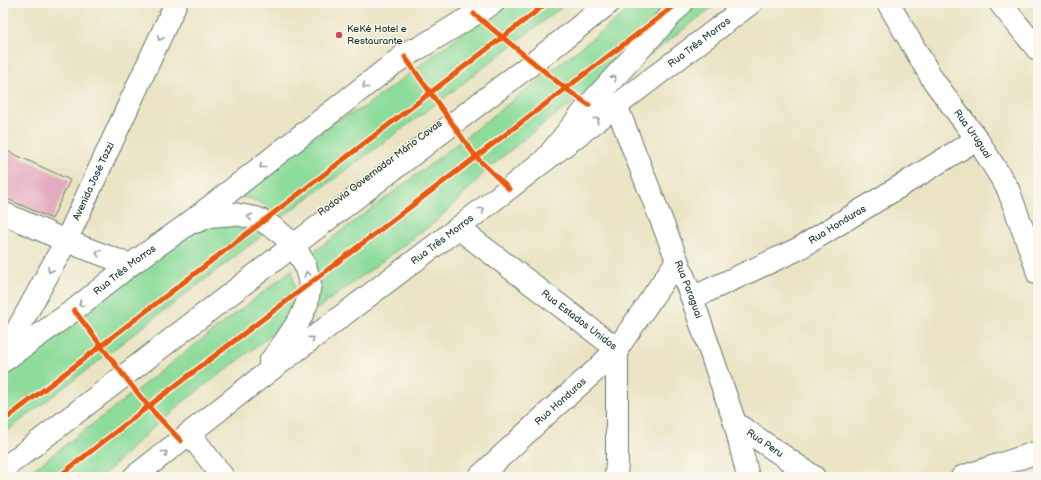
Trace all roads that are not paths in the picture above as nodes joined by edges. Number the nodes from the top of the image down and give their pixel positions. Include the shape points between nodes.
1 (176, 3) edge
2 (473, 3) edge
3 (493, 3) edge
4 (609, 3) edge
5 (682, 3) edge
6 (751, 3) edge
7 (888, 3) edge
8 (1000, 3) edge
9 (1038, 50) edge
10 (396, 62) junction
11 (616, 105) junction
12 (976, 139) junction
13 (544, 161) junction
14 (3, 213) edge
15 (184, 227) junction
16 (458, 228) junction
17 (66, 241) junction
18 (294, 245) junction
19 (677, 261) junction
20 (130, 265) junction
21 (1038, 274) edge
22 (692, 298) junction
23 (617, 349) junction
24 (3, 356) edge
25 (3, 361) edge
26 (256, 381) junction
27 (735, 423) junction
28 (190, 434) junction
29 (1038, 452) edge
30 (3, 469) edge
31 (134, 477) edge
32 (223, 477) edge
33 (479, 477) edge
34 (616, 477) edge
35 (748, 477) edge
36 (814, 477) edge
37 (962, 477) edge

1 -> 17 main road, Avenida José Tozzi
2 - 10 main road, Rua Três Morros
3 - 10 main road
4 - 18 main road, Rodovia Governador Mário Covas
13 -> 5 main road via 589,105
6 - 11 main road, Rua Três Morros
7 - 12 main road, Rua Uruguai via 933,80
8 - 9 main road
10 -> 15 main road, Rua Três Morros
13 -> 11 main road, Rua Três Morros
11 - 19 main road, Rua Paraguai
12 - 21 main road, Rua Uruguai via 1008,189
12 - 22 main road, Rua Honduras via 798,249
16 -> 13 main road, Rua Três Morros
14 - 17 main road
18 -> 15 main road via 263,221 234,214 210,216
15 - 20 main road, Rua Três Morros
16 - 23 main road, Rua Estados Unidos
26 -> 16 main road, Rua Três Morros
20 -> 17 main road
17 -> 24 main road, Avenida José Tozzi
26 -> 18 main road via 286,340 307,303 310,283 305,265
18 - 30 main road, Rodovia Governador Mário Covas
19 - 22 main road, Rua Paraguai
19 - 23 main road, Rua Honduras
20 -> 25 main road, Rua Três Morros via 74,310
22 - 27 main road, Rua Paraguai
23 - 33 main road, Rua Honduras
23 - 34 main road, Rua Estados Unidos
26 - 28 main road, Rua Três Morros
27 - 35 main road, Rua Paraguai
27 - 36 main road, Rua Peru
31 -> 28 main road, Rua Três Morros
28 - 32 main road
29 - 37 main road

